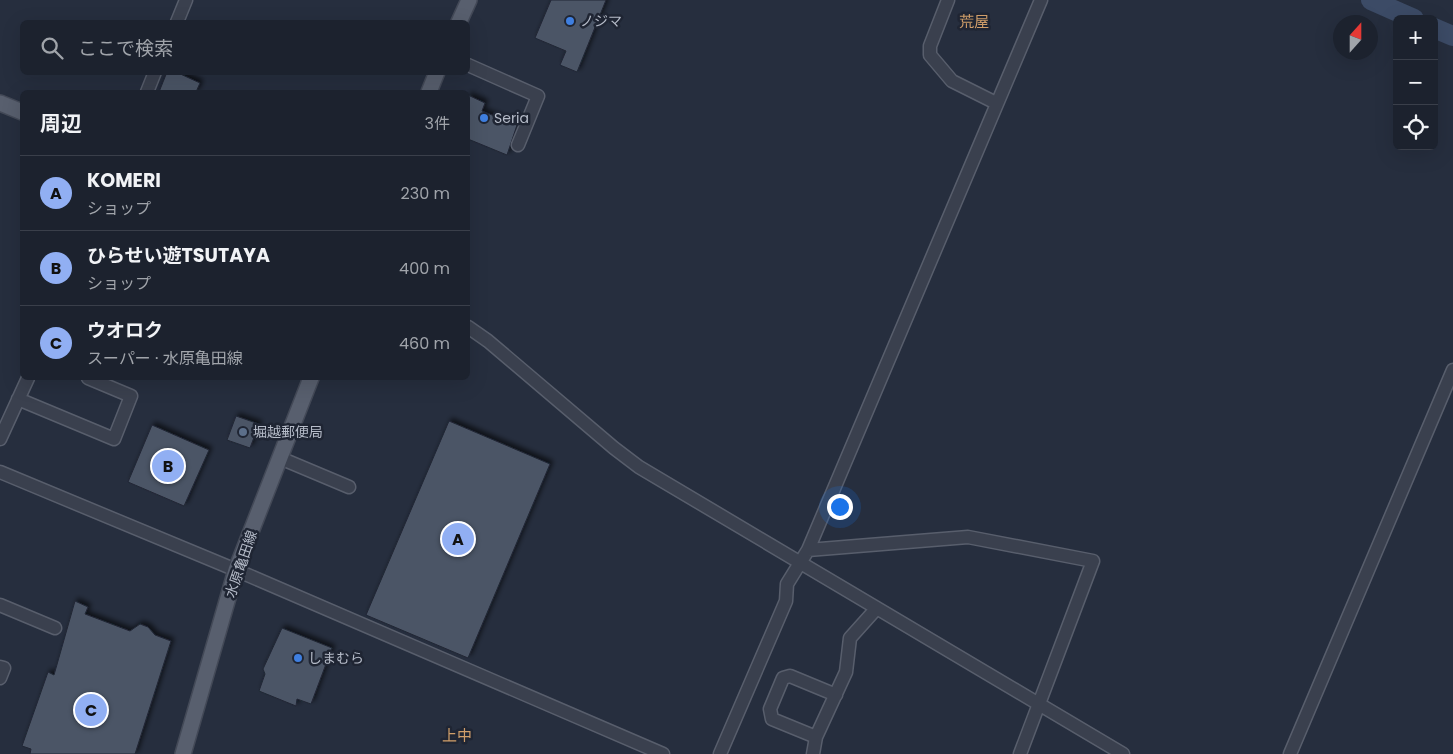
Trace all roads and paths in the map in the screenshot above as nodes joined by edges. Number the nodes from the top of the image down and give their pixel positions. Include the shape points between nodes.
1 (186, 0) edge
2 (469, 0) edge
3 (948, 0) edge
4 (1041, 0) edge
5 (178, 20) edge
6 (460, 20) edge
7 (470, 66) edge
8 (154, 75) edge
9 (436, 75) edge
10 (148, 90) edge
11 (430, 90) edge
12 (0, 103) edge
13 (996, 103) junction
14 (20, 111) edge
15 (518, 145) dead end
16 (470, 328) edge
17 (1453, 370) edge
18 (27, 380) edge
19 (93, 380) edge
20 (310, 380) edge
21 (18, 399) junction
22 (0, 439) edge
23 (280, 458) junction
24 (0, 472) edge
25 (349, 487) dead end
26 (808, 550) junction
27 (800, 564) junction
28 (236, 570) junction
29 (0, 605) edge
30 (876, 609) junction
31 (55, 628) dead end
32 (0, 667) edge
33 (0, 678) edge
34 (836, 695) junction
35 (1039, 705) junction
36 (816, 737) junction
37 (183, 754) edge
38 (663, 754) edge
39 (720, 754) edge
40 (812, 754) edge
41 (1020, 754) edge
42 (1123, 754) edge
43 (1290, 754) edge

1 - 5 street
2 - 6 main road
3 - 13 street via 930,46 930,55 952,81
4 - 13 street
7 - 15 street via 538,96
8 - 10 street
9 - 11 main road
12 - 14 main road
13 - 26 street
16 - 27 street via 639,467
17 - 43 street
18 - 21 street
19 - 21 street via 131,396 114,439
20 - 23 main road, 水原亀田線
21 - 22 street
23 - 25 street
23 - 28 main road, 水原亀田線
24 - 28 street
26 - 27 street
26 - 35 street via 968,537 1093,560
27 - 30 street
27 - 39 street via 787,584 786,602
28 - 37 main road, 水原亀田線
28 - 38 street
29 - 31 street
30 - 34 street via 850,638 846,672
30 - 35 street
32 - 33 street via 4,668
34 - 36 street
34 - 36 street via 790,676 783,678 770,709 772,719
35 - 41 street
35 - 42 street
36 - 40 street

